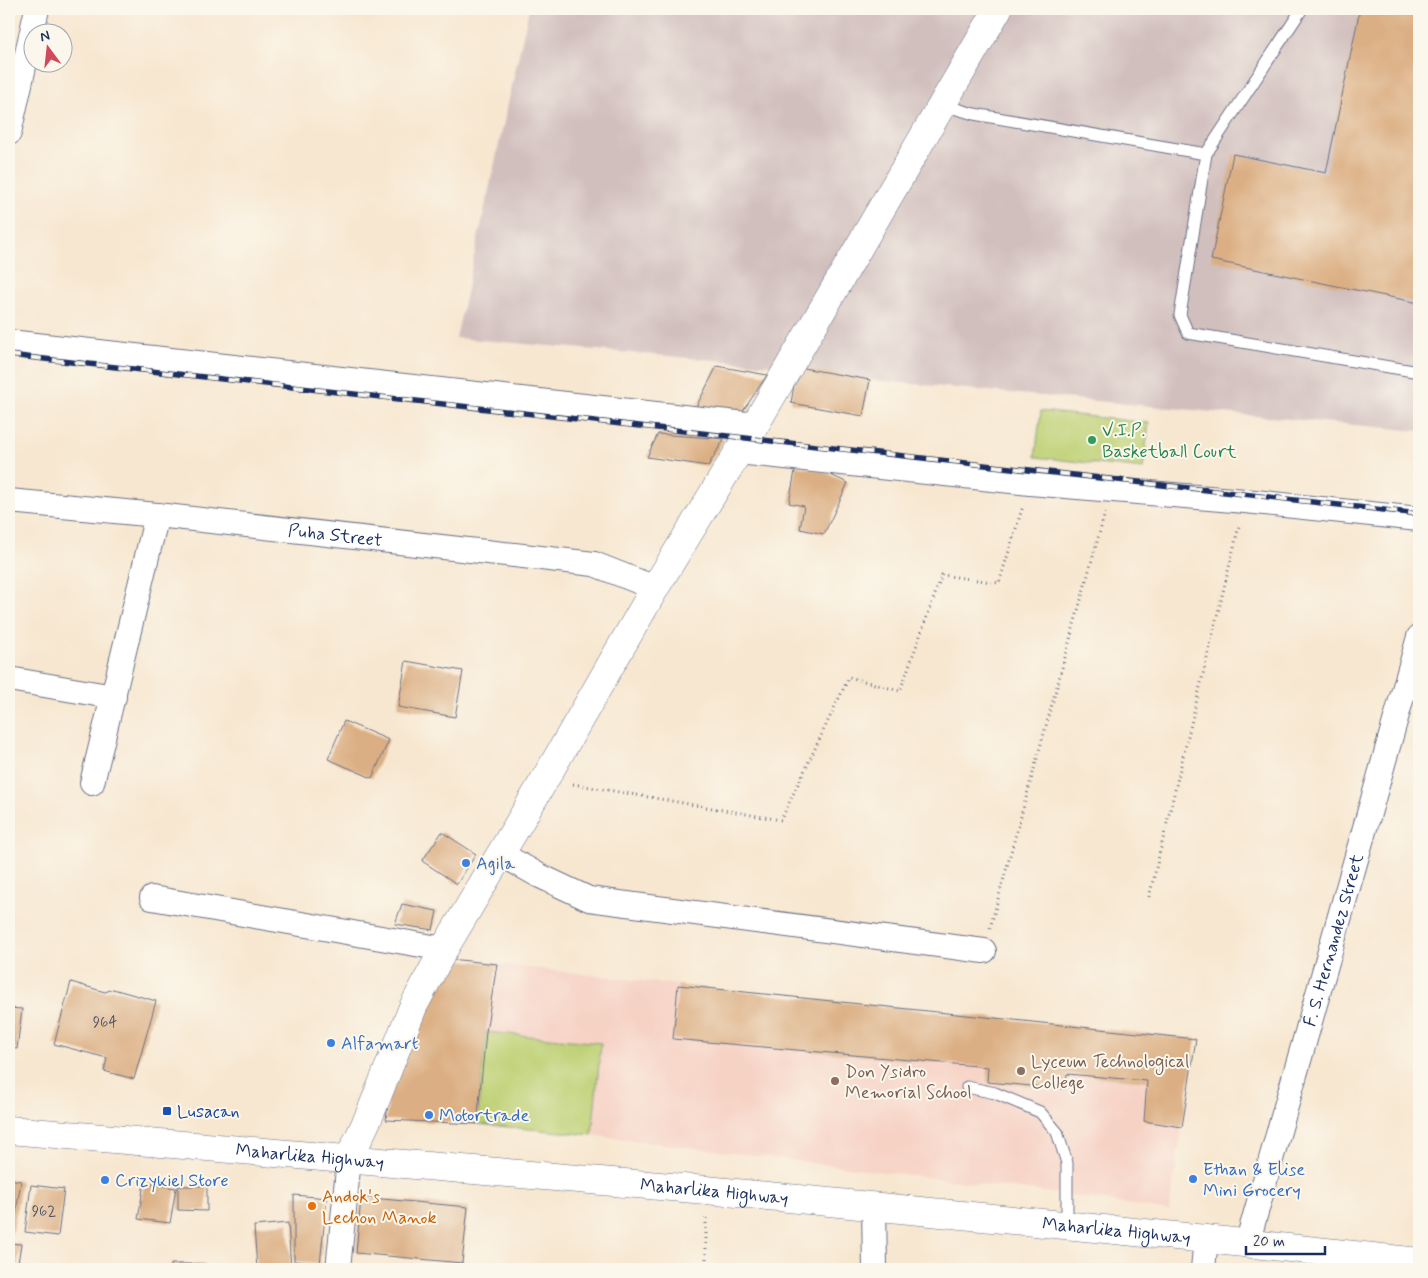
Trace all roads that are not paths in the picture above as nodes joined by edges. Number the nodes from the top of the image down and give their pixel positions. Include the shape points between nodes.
1 (37, 9) edge
2 (998, 9) edge
3 (1302, 9) edge
4 (943, 105) junction
5 (9, 133) edge
6 (1206, 154) junction
7 (9, 342) edge
8 (1419, 372) edge
9 (755, 425) junction
10 (738, 452) junction
11 (9, 501) edge
12 (157, 515) junction
13 (1419, 519) edge
14 (655, 588) junction
15 (1419, 637) edge
16 (9, 679) edge
17 (114, 696) junction
18 (92, 782) dead end
19 (501, 854) junction
20 (152, 898) dead end
21 (444, 949) junction
22 (984, 951) road end
23 (967, 1087) dead end
24 (9, 1130) edge
25 (349, 1159) junction
26 (874, 1206) junction
27 (1067, 1226) junction
28 (1206, 1239) junction
29 (1247, 1244) junction
30 (1419, 1262) edge
31 (338, 1269) edge
32 (875, 1269) edge
33 (1203, 1269) edge

1 - 5 street
2 - 4 main road
3 - 6 lane
4 - 6 lane via 974,114
4 - 9 main road
6 - 8 lane via 1180,315 1188,333
7 - 9 street
9 - 10 main road
10 - 13 street
10 - 14 main road
11 - 12 street, Puha Street
12 - 14 street, Puha Street via 594,564
12 - 17 street
14 - 19 main road
15 - 29 street, F. S. Hernandez Street
16 - 17 street
17 - 18 street
19 - 21 main road
19 - 22 street via 589,899
20 - 21 street
21 - 25 main road via 413,1007
23 - 27 lane via 995,1093 1040,1112 1057,1132 1067,1163
24 - 25 main road, Maharlika Highway
25 - 26 main road, Maharlika Highway
25 - 31 street
26 - 27 main road, Maharlika Highway
26 - 32 street
27 - 28 main road, Maharlika Highway
28 - 29 main road, Maharlika Highway
28 - 33 street
29 - 30 main road, Maharlika Highway

